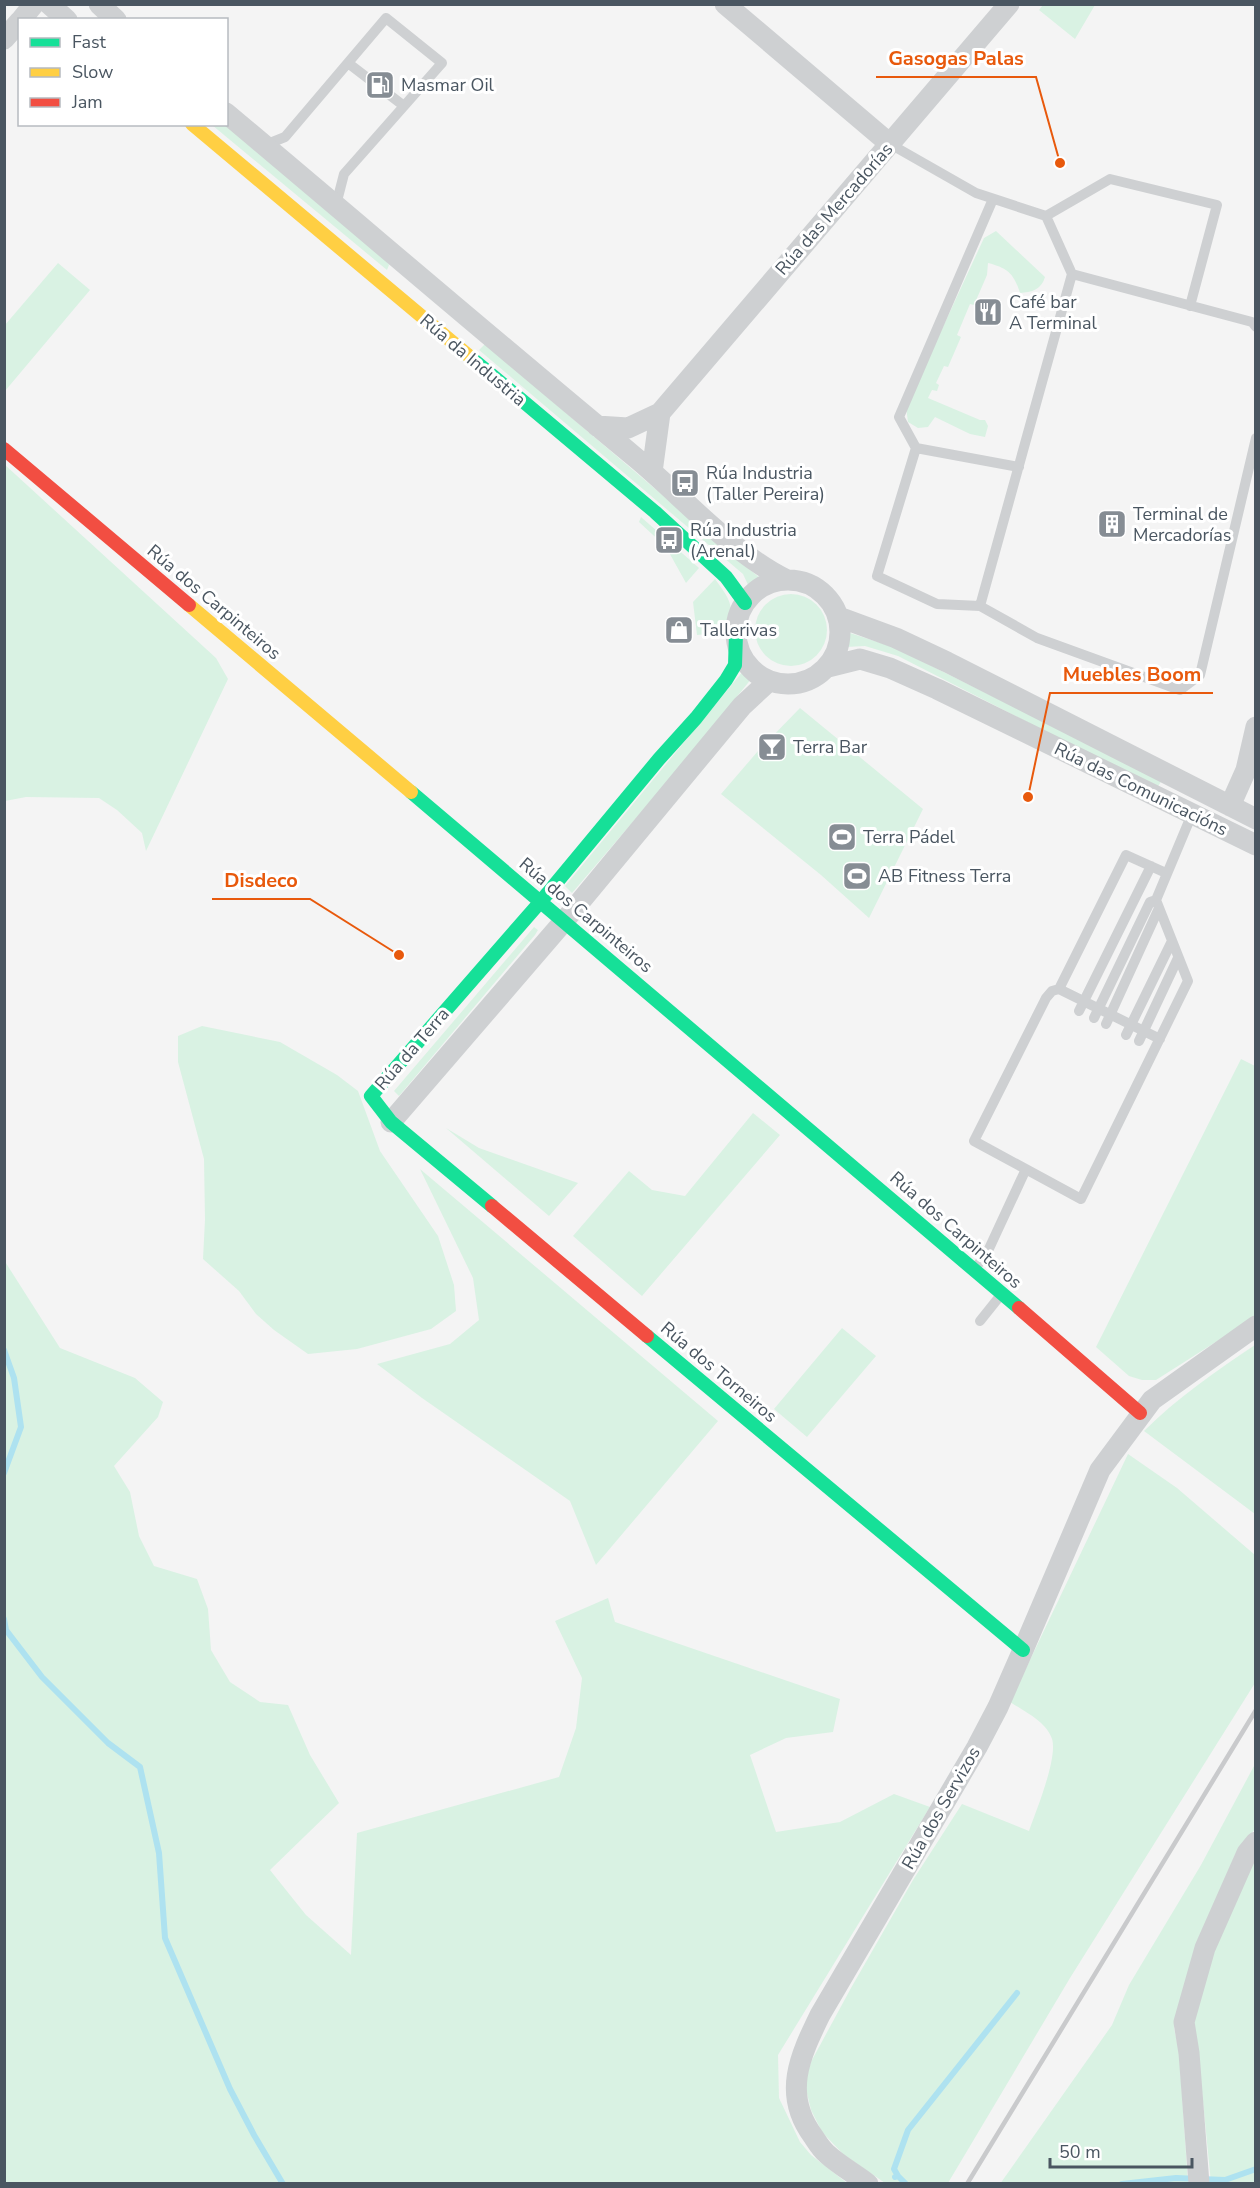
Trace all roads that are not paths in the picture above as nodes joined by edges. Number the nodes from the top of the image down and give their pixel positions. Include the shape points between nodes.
1 (34, 4) edge
2 (49, 4) edge
3 (99, 4) edge
4 (725, 4) edge
5 (1009, 4) edge
6 (22, 18) edge
7 (65, 18) edge
8 (114, 18) edge
9 (18, 22) edge
10 (4, 39) edge
11 (348, 63) junction
12 (404, 106) junction
13 (228, 114) edge
14 (194, 126) edge
15 (890, 144) junction
16 (266, 146) junction
17 (993, 199) junction
18 (336, 206) junction
19 (1046, 216) junction
20 (409, 267) junction
21 (1072, 274) junction
22 (388, 289) junction
23 (1191, 306) junction
24 (1256, 327) edge
25 (481, 328) junction
26 (462, 351) junction
27 (660, 413) junction
28 (597, 426) junction
29 (1256, 438) edge
30 (916, 448) junction
31 (4, 449) edge
32 (1018, 467) junction
33 (652, 472) junction
34 (787, 580) junction
35 (746, 603) junction
36 (980, 606) junction
37 (839, 617) junction
38 (736, 634) junction
39 (828, 667) junction
40 (769, 681) junction
41 (1256, 727) edge
42 (1230, 806) junction
43 (1192, 814) junction
44 (1256, 819) edge
45 (1256, 846) edge
46 (1151, 866) junction
47 (1166, 873) junction
48 (542, 900) junction
49 (1157, 904) junction
50 (565, 920) junction
51 (1172, 941) junction
52 (1178, 958) junction
53 (1059, 989) junction
54 (1082, 1006) junction
55 (1096, 1013) junction
56 (1108, 1019) junction
57 (1128, 1030) junction
58 (1142, 1036) junction
59 (1160, 1039) junction
60 (391, 1122) junction
61 (1026, 1169) junction
62 (975, 1270) junction
63 (1002, 1293) junction
64 (980, 1321) dead end
65 (1256, 1326) edge
66 (1140, 1413) junction
67 (1023, 1650) junction
68 (1256, 1842) edge
69 (868, 2184) edge
70 (1199, 2184) edge

1 - 6 street
2 - 7 street
3 - 8 street
4 - 15 street
5 - 15 street, Rúa das Mercadorías
9 - 10 street
11 - 12 lane
11 - 12 lane via 386,18 442,63
11 - 16 lane via 285,137
12 - 18 lane via 344,174
13 - 16 street, Rúa da Industria
14 - 22 street, Rúa da Industria
15 - 17 lane
15 - 27 street, Rúa das Mercadorías
16 - 18 street, Rúa da Industria
17 - 19 lane
17 - 30 lane via 899,417
18 - 20 street, Rúa da Industria
19 - 21 lane
19 - 23 lane via 1110,179 1216,205
20 - 22 street
20 - 25 street, Rúa da Industria
21 - 23 lane
21 - 32 lane
22 - 26 street, Rúa da Industria
23 - 24 lane via 1252,322
25 - 26 street
25 - 28 street, Rúa da Industria
26 - 35 street, Rúa da Industria via 655,512 726,577
27 - 28 street, Rúa das Mercadorías via 628,428
27 - 33 street
28 - 33 street, Rúa da Industria
29 - 36 lane via 1200,675 1180,690 1037,638
30 - 32 lane
30 - 36 lane via 877,576 937,604
31 - 48 street, Rúa dos Carpinteiros
32 - 36 lane
33 - 34 street, Rúa da Industria via 732,543
34 - 35 street via 771,583
34 - 37 street via 819,590
35 - 38 street
37 - 39 street via 841,635
37 - 42 street, Rúa das Comunicacións via 947,662
38 - 40 street via 746,662
38 - 48 street, Rúa da Terra via 735,665 726,680
39 - 40 street, Rúa das Comunicacións via 811,680 790,684
39 - 43 street, Rúa das Comunicacións via 860,659 890,668
40 - 50 street, Rúa da Terra via 742,706
41 - 42 street via 1246,770
42 - 44 street, Rúa das Comunicacións
43 - 45 street, Rúa das Comunicacións
43 - 47 lane
46 - 47 lane
46 - 53 lane via 1126,855
46 - 54 lane
47 - 49 lane
48 - 50 street, Rúa dos Carpinteiros
48 - 60 street, Rúa da Terra via 371,1096
49 - 51 lane
49 - 55 lane via 1150,902
49 - 56 lane
50 - 60 street, Rúa da Terra
50 - 62 street, Rúa dos Carpinteiros
51 - 52 lane
51 - 57 lane
52 - 58 lane
52 - 59 lane via 1188,981
53 - 54 lane
53 - 61 lane via 1047,998 974,1141
54 - 55 lane
55 - 56 lane
56 - 57 lane
57 - 58 lane
58 - 59 lane
59 - 61 lane via 1081,1199
60 - 67 street, Rúa dos Torneiros
61 - 62 lane via 987,1254
62 - 63 street, Rúa dos Carpinteiros
63 - 64 lane
63 - 66 street, Rúa dos Carpinteiros
65 - 66 street, Rúa dos Servizos via 1152,1400
66 - 67 street, Rúa dos Servizos via 1100,1470
67 - 69 street, Rúa dos Servizos via 977,1747 802,2052 796,2078 797,2100 805,2126 825,2153
68 - 70 street via 1205,1948 1184,2022

